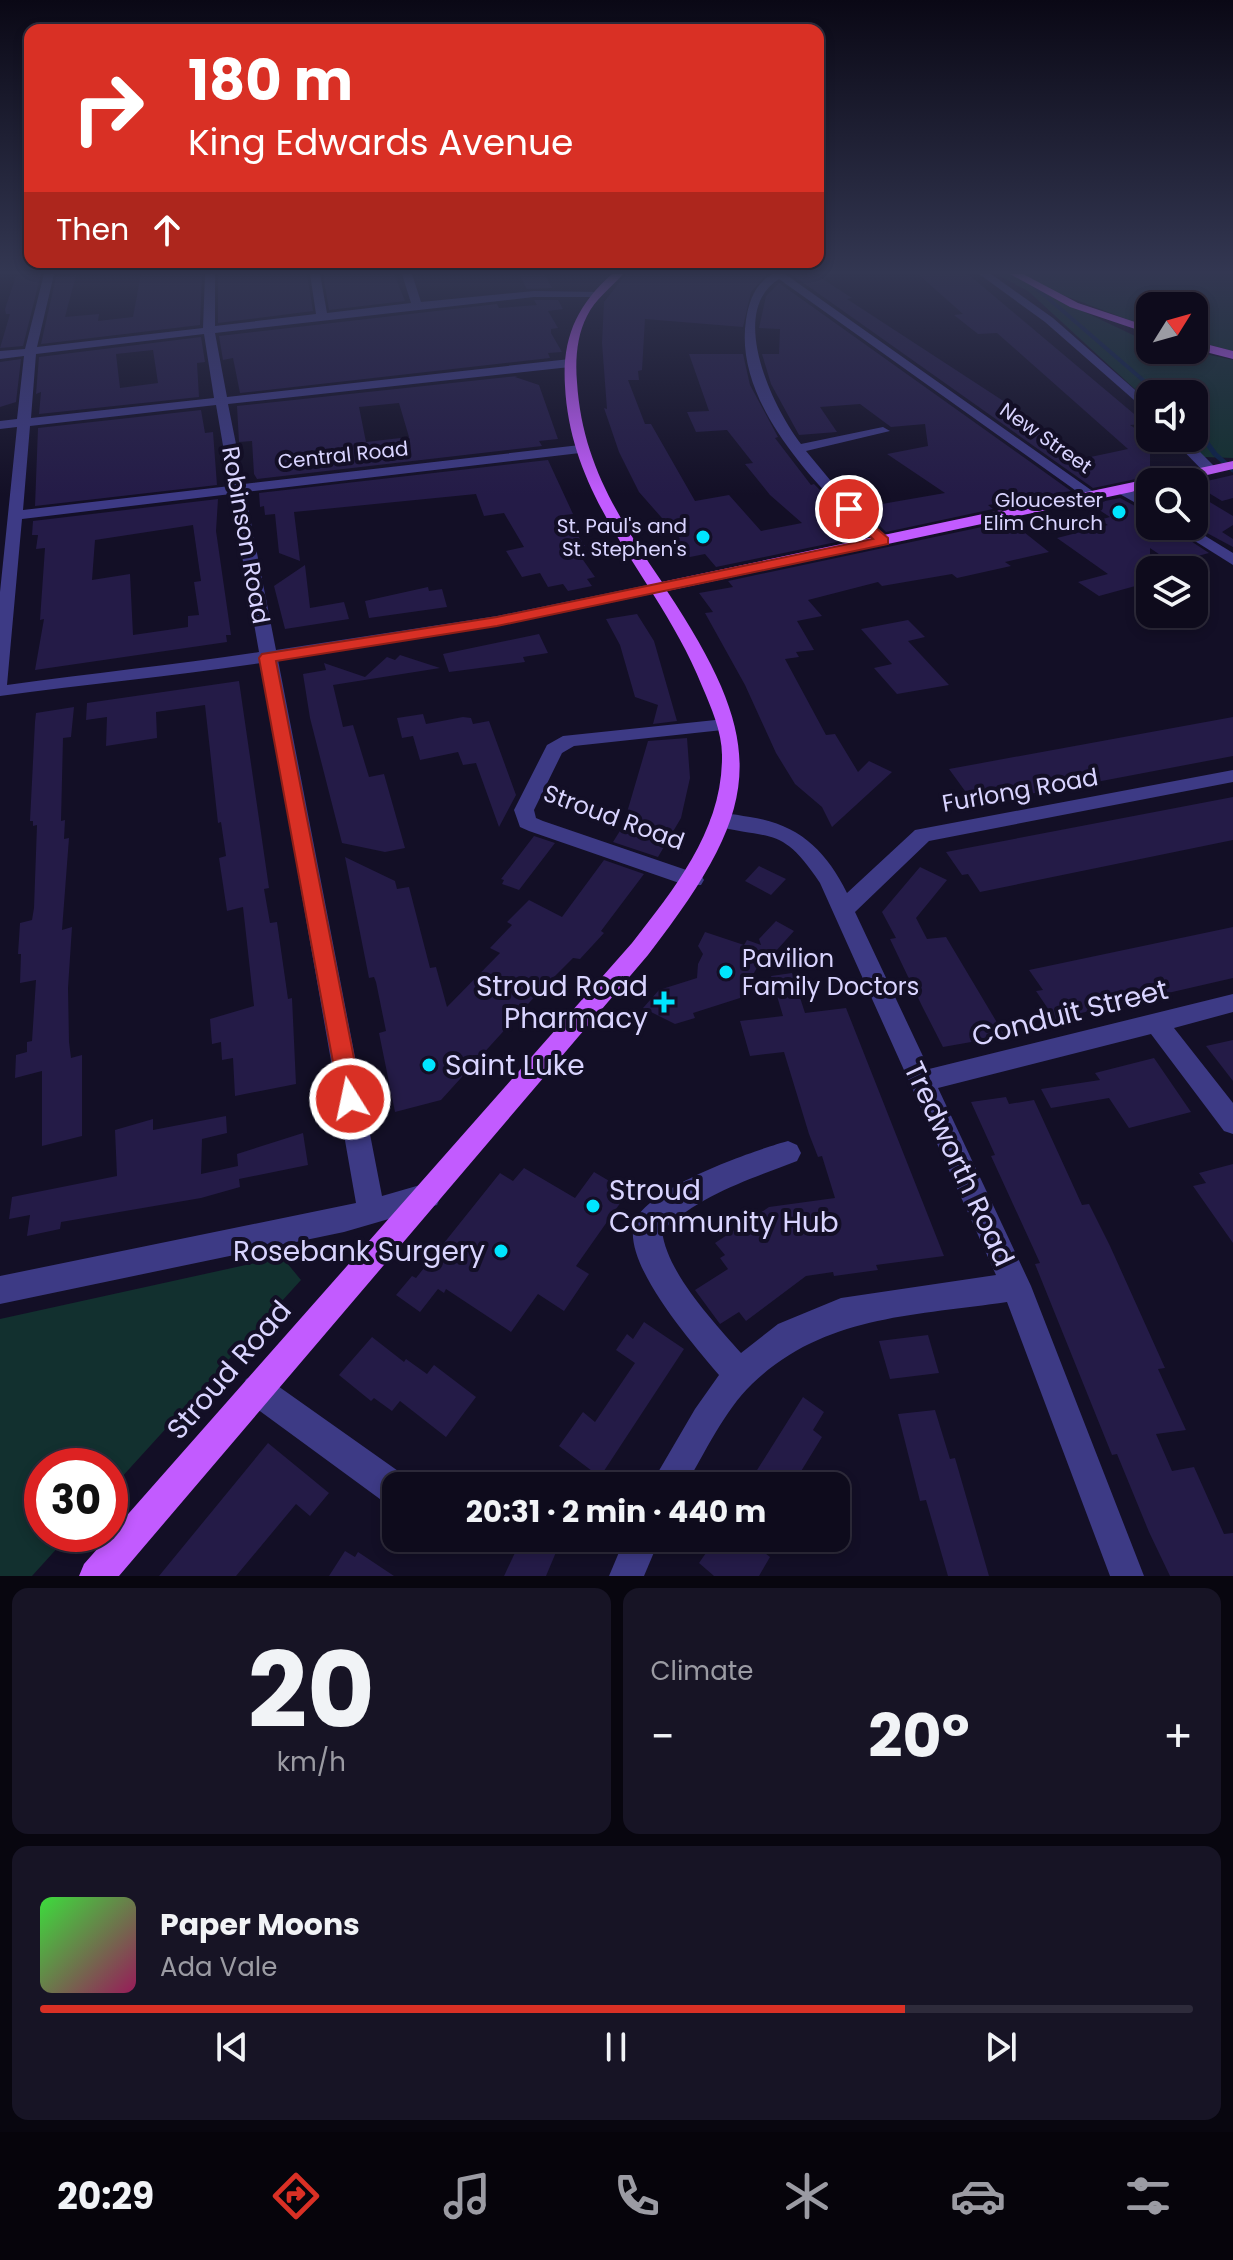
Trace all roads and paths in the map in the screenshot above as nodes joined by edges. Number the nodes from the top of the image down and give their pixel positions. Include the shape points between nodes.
1 (31, 348) edge
2 (66, 348) edge
3 (212, 348) edge
4 (572, 348) edge
5 (749, 348) edge
6 (882, 348) edge
7 (1080, 348) edge
8 (1208, 349) edge
9 (30, 352) junction
10 (0, 355) edge
11 (1233, 355) edge
12 (570, 363) junction
13 (1136, 398) edge
14 (221, 399) junction
15 (23, 422) junction
16 (0, 425) edge
17 (883, 431) dead end
18 (580, 449) junction
19 (797, 449) junction
20 (1192, 452) edge
21 (1233, 465) edge
22 (1210, 470) joint
23 (238, 487) junction
24 (1136, 487) edge
25 (1123, 490) junction
26 (1094, 497) junction
27 (1136, 498) edge
28 (15, 515) junction
29 (1201, 540) edge
30 (883, 541) junction
31 (1233, 560) edge
32 (657, 588) junction
33 (267, 657) junction
34 (0, 682) edge
35 (0, 691) edge
36 (725, 725) junction
37 (1233, 776) edge
38 (720, 820) junction
39 (693, 880) junction
40 (844, 909) junction
41 (1233, 1003) edge
42 (1155, 1021) junction
43 (921, 1082) junction
44 (1233, 1123) edge
45 (788, 1153) dead end
46 (427, 1196) junction
47 (371, 1211) junction
48 (1016, 1286) junction
49 (0, 1290) edge
50 (739, 1374) junction
51 (257, 1390) junction
52 (675, 1472) edge
53 (382, 1480) edge
54 (637, 1552) edge
55 (96, 1576) edge
56 (626, 1576) edge
57 (1127, 1576) edge

1 - 9 street
2 - 9 street
3 - 14 street, Robinson Road
4 - 12 main road, Stroud Road
5 - 19 street via 763,392
6 - 26 street, New Street
7 - 13 street
8 - 11 main road
9 - 10 street
9 - 15 street
12 - 14 street
12 - 18 main road, Stroud Road via 571,408
14 - 15 street
14 - 23 street, Robinson Road
15 - 16 street
15 - 28 street
17 - 19 street
18 - 23 street, Central Road
18 - 32 main road, Stroud Road via 599,497
19 - 30 street
20 - 22 street
21 - 22 main road
23 - 28 street, Central Road
23 - 33 street, Robinson Road
24 - 25 main road
25 - 26 main road
25 - 27 street
26 - 30 main road
28 - 34 street
29 - 31 street
30 - 32 main road
32 - 33 street via 497,621
32 - 36 main road, Stroud Road via 711,680
33 - 35 street
33 - 47 street, Robinson Road
36 - 38 main road, Stroud Road via 732,756
36 - 39 street, Stroud Road via 570,740 554,749 524,810 527,822 536,826
37 - 40 street, Furlong Road via 922,835
38 - 39 main road, Stroud Road
38 - 40 street, Tredworth Road via 780,829 800,840
39 - 46 main road, Stroud Road
40 - 43 street, Tredworth Road
41 - 42 street, Conduit Street
42 - 43 street, Conduit Street
42 - 44 street
43 - 48 street, Tredworth Road
45 - 50 street via 744,1164 661,1212 647,1226 651,1258
46 - 47 street
46 - 51 main road, Stroud Road
47 - 49 street
48 - 50 street via 841,1313 789,1335
48 - 57 street, Tredworth Road
50 - 52 street
51 - 53 street
51 - 55 main road, Stroud Road
54 - 56 street

